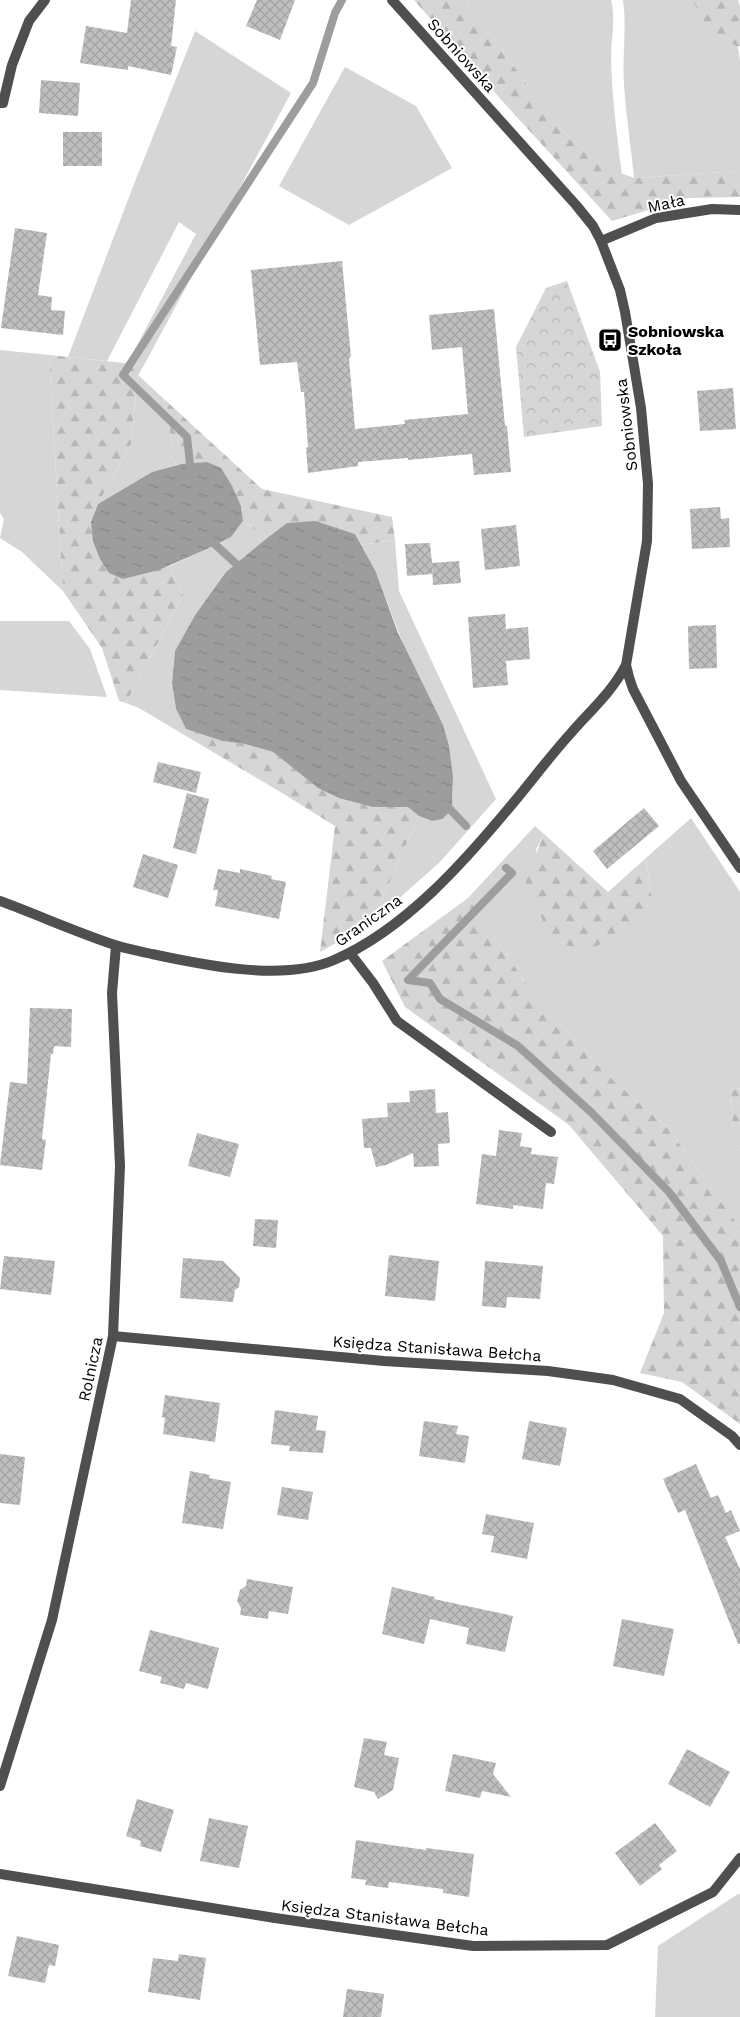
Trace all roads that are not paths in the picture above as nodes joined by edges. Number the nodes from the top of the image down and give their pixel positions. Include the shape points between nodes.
1 (46, 0) edge
2 (392, 0) edge
3 (0, 103) edge
4 (740, 210) edge
5 (601, 241) junction
6 (626, 665) junction
7 (740, 868) edge
8 (0, 901) edge
9 (116, 946) junction
10 (350, 953) junction
11 (552, 1132) dead end
12 (113, 1336) junction
13 (740, 1445) edge
14 (0, 1786) edge
15 (740, 1858) edge
16 (0, 1874) edge

1 - 3 street via 29,22 12,65 3,103
2 - 5 street, Sobniowska via 553,177 593,226
4 - 5 street, Mała via 712,209 656,218
5 - 6 street, Sobniowska via 625,312 641,408 648,484 647,541
6 - 7 street, Sobniowska via 633,689 681,781
6 - 10 street, Graniczna via 612,688 484,838 400,919
8 - 9 street, Graniczna
9 - 10 street, Graniczna via 176,959 261,970 313,967
9 - 12 street, Rolnicza via 112,993 120,1166
10 - 11 street via 397,1021
12 - 13 street, Księdza Stanisława Bełcha via 384,1361 548,1371 613,1380 680,1399
12 - 14 street, Rolnicza via 52,1620
15 - 16 street, Księdza Stanisława Bełcha via 713,1892 606,1945 472,1946

